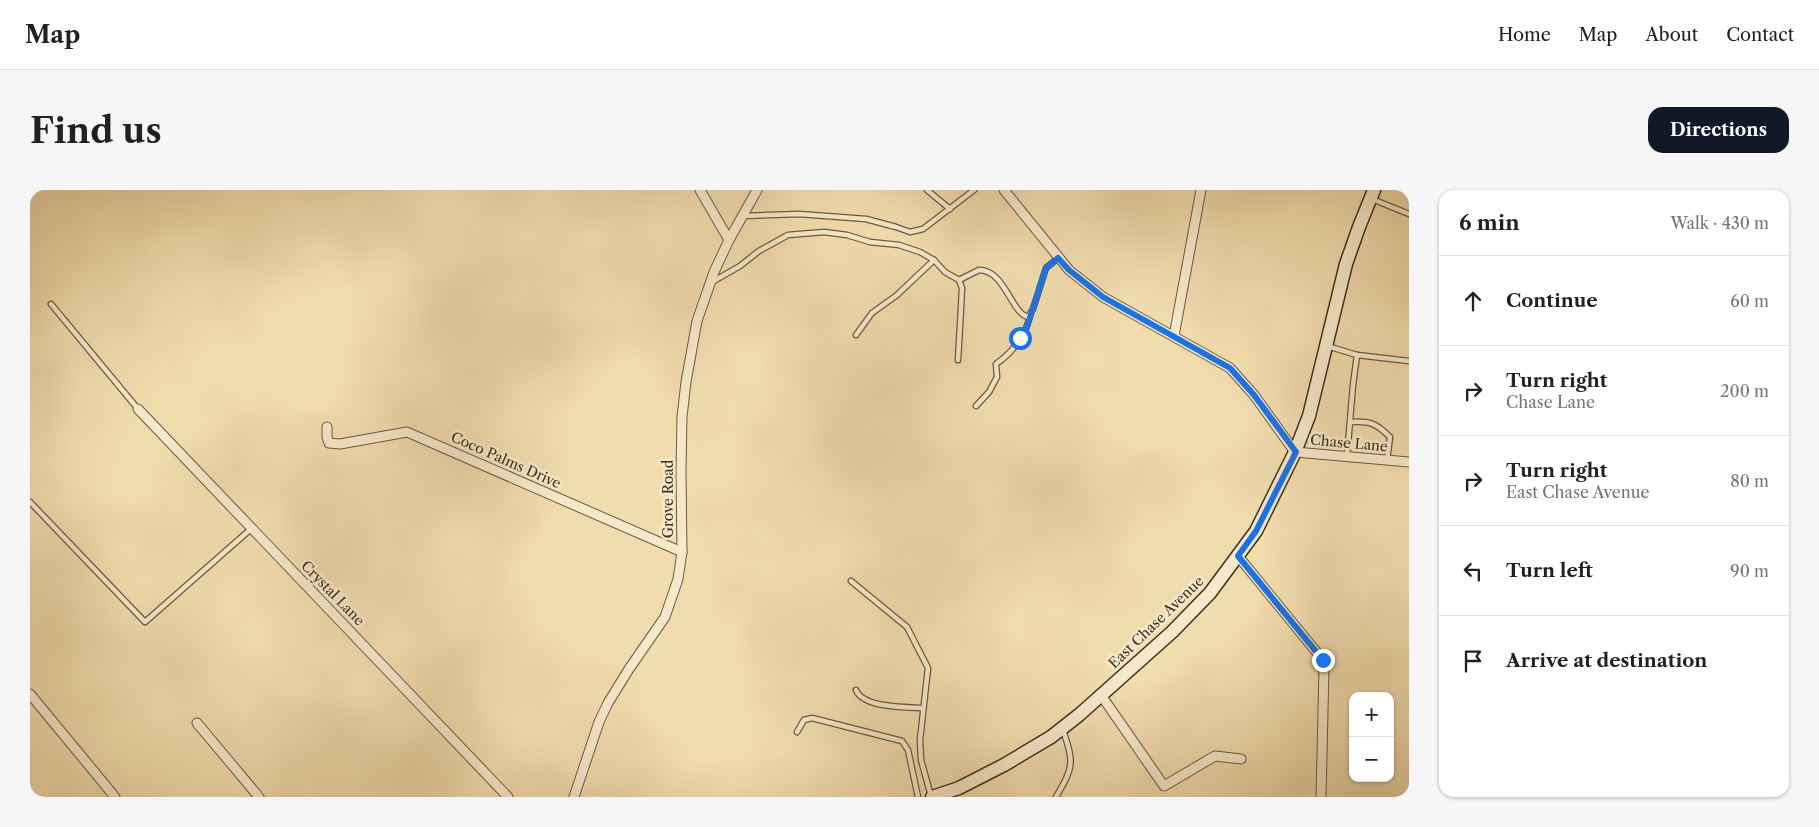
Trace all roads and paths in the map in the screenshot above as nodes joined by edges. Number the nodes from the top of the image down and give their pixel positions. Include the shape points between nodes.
1 (700, 190) edge
2 (757, 190) edge
3 (927, 190) edge
4 (974, 190) edge
5 (1004, 190) edge
6 (1201, 190) edge
7 (1372, 194) edge
8 (950, 209) junction
9 (1409, 214) edge
10 (741, 216) junction
11 (728, 240) junction
12 (1058, 258) junction
13 (934, 260) junction
14 (959, 280) junction
15 (711, 283) junction
16 (51, 304) dead end
17 (1030, 316) junction
18 (856, 335) dead end
19 (1174, 336) junction
20 (1326, 346) junction
21 (1357, 355) junction
22 (958, 360) dead end
23 (1409, 361) edge
24 (976, 406) dead end
25 (138, 409) joint
26 (1350, 422) junction
27 (327, 426) dead end
28 (1296, 452) junction
29 (1347, 456) junction
30 (1387, 460) junction
31 (1409, 462) edge
32 (30, 502) edge
33 (252, 528) junction
34 (682, 552) junction
35 (1238, 556) junction
36 (851, 581) dead end
37 (856, 690) dead end
38 (30, 694) edge
39 (1101, 696) junction
40 (923, 708) junction
41 (196, 723) dead end
42 (1062, 729) junction
43 (797, 732) dead end
44 (1241, 759) dead end
45 (115, 797) edge
46 (259, 797) edge
47 (508, 797) edge
48 (574, 797) edge
49 (918, 797) edge
50 (932, 797) edge
51 (1056, 797) edge
52 (1321, 797) edge

1 - 11 street
2 - 10 street, Grove Road
3 - 8 lane
4 - 8 lane
5 - 12 street, Chase Lane
6 - 19 street
7 - 9 lane
7 - 20 main road, East Chase Avenue via 1346,264
8 - 10 lane via 922,229 910,232 866,219 799,214
10 - 11 street, Grove Road
11 - 15 street, Grove Road
12 - 17 lane via 1046,268
12 - 19 street, Chase Lane via 1103,297
13 - 14 lane
13 - 15 lane via 899,245 870,242 847,235 824,232 788,235
13 - 18 lane via 903,290 872,313
14 - 17 lane via 979,270 990,272 1021,313
14 - 22 lane via 962,308
15 - 34 street, Grove Road via 697,321 682,417
16 - 25 lane
17 - 24 lane via 1026,330 1013,350 996,364 997,376 989,392
19 - 28 street, Chase Lane via 1230,368
20 - 21 lane
20 - 28 main road, East Chase Avenue via 1309,416
21 - 23 lane
21 - 26 lane
25 - 33 street, Crystal Lane
26 - 29 lane
26 - 30 lane via 1378,425 1390,437
27 - 34 street, Coco Palms Drive via 329,442 340,444 407,432
28 - 29 street, Chase Lane
28 - 35 main road, East Chase Avenue via 1256,531
29 - 30 street, Chase Lane
30 - 31 street, Chase Lane
32 - 33 lane via 145,622
33 - 47 street, Crystal Lane
34 - 48 street, Grove Road via 678,579 664,617 608,703
35 - 39 main road, East Chase Avenue via 1210,593 1178,626
35 - 52 street via 1323,660
36 - 40 lane via 907,627 928,668
37 - 40 lane via 858,696 865,700
38 - 45 street
39 - 42 main road, East Chase Avenue
39 - 44 street via 1164,786 1215,756
40 - 50 lane via 921,760
41 - 46 street
42 - 50 main road, East Chase Avenue via 1004,765
42 - 51 lane via 1071,755 1071,766
43 - 49 lane via 804,720 812,718 902,741 908,750

